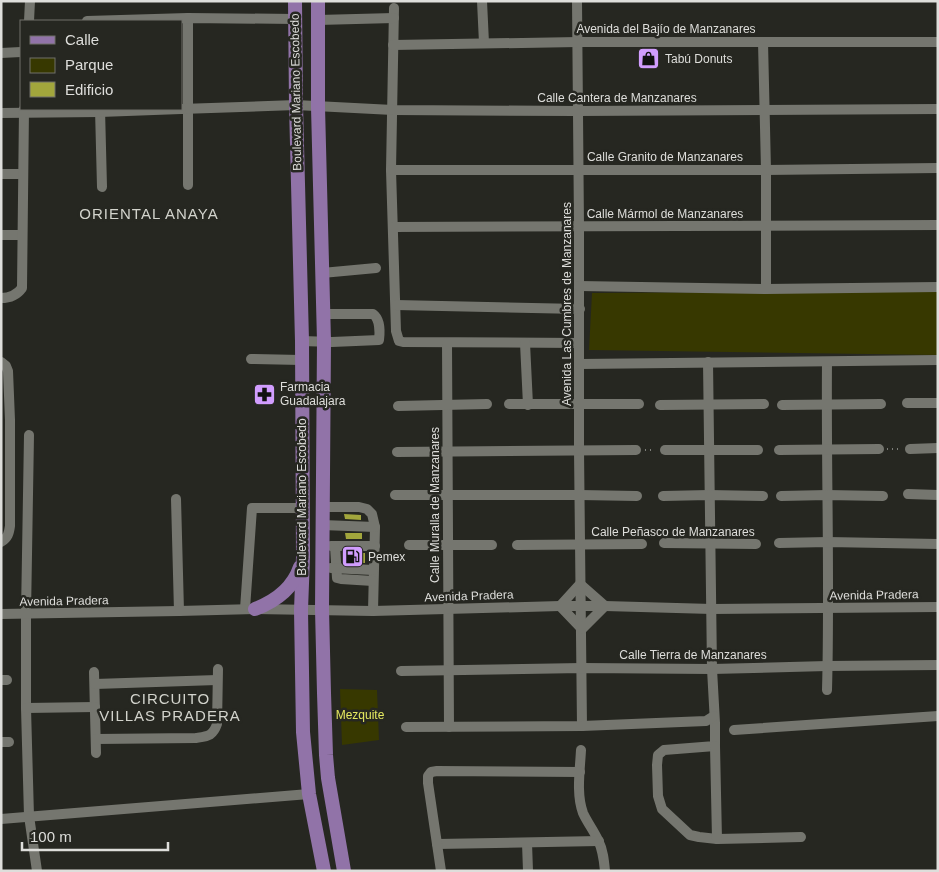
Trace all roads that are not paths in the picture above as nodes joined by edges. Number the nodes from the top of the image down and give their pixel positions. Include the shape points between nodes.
1 (30, 1) edge
2 (295, 1) edge
3 (318, 1) edge
4 (482, 1) edge
5 (577, 1) edge
6 (188, 18) junction
7 (295, 19) junction
8 (29, 20) edge
9 (131, 20) edge
10 (318, 20) junction
11 (578, 42) junction
12 (763, 42) junction
13 (938, 42) edge
14 (484, 43) junction
15 (393, 45) junction
16 (20, 52) edge
17 (1, 53) edge
18 (296, 105) junction
19 (318, 107) junction
20 (184, 109) edge
21 (938, 109) edge
22 (100, 110) edge
23 (393, 110) junction
24 (766, 110) junction
25 (24, 111) edge
26 (577, 111) junction
27 (1, 113) edge
28 (938, 168) edge
29 (578, 169) junction
30 (391, 170) junction
31 (766, 170) junction
32 (1, 174) edge
33 (22, 174) junction
34 (188, 184) dead end
35 (102, 187) dead end
36 (938, 225) edge
37 (766, 226) junction
38 (392, 227) junction
39 (579, 227) junction
40 (1, 235) edge
41 (21, 235) junction
42 (376, 268) dead end
43 (322, 272) junction
44 (579, 286) junction
45 (938, 288) edge
46 (766, 289) junction
47 (3, 298) edge
48 (396, 305) junction
49 (580, 308) junction
50 (323, 314) junction
51 (302, 341) junction
52 (324, 341) junction
53 (447, 343) junction
54 (525, 343) junction
55 (580, 343) junction
56 (250, 360) dead end
57 (301, 360) junction
58 (938, 360) edge
59 (708, 362) junction
60 (827, 362) junction
61 (4, 364) edge
62 (580, 364) junction
63 (907, 403) dead end
64 (938, 403) edge
65 (448, 404) junction
66 (487, 404) dead end
67 (509, 404) dead end
68 (528, 404) junction
69 (638, 404) dead end
70 (764, 404) dead end
71 (881, 404) dead end
72 (580, 405) junction
73 (660, 405) dead end
74 (708, 405) junction
75 (782, 405) dead end
76 (826, 405) junction
77 (398, 406) dead end
78 (29, 435) dead end
79 (938, 448) edge
80 (910, 449) road end
81 (579, 450) junction
82 (636, 450) road end
83 (665, 450) road end
84 (709, 450) junction
85 (758, 450) dead end
86 (780, 450) dead end
87 (826, 450) junction
88 (879, 450) road end
89 (397, 452) dead end
90 (448, 452) junction
91 (908, 494) dead end
92 (395, 495) dead end
93 (580, 495) junction
94 (709, 495) junction
95 (827, 495) junction
96 (938, 495) edge
97 (448, 496) junction
98 (637, 496) dead end
99 (663, 496) dead end
100 (763, 496) dead end
101 (781, 496) dead end
102 (882, 496) dead end
103 (176, 499) dead end
104 (322, 507) junction
105 (303, 508) junction
106 (322, 525) junction
107 (375, 527) junction
108 (4, 541) edge
109 (828, 542) junction
110 (664, 543) dead end
111 (580, 544) junction
112 (642, 544) dead end
113 (710, 544) junction
114 (756, 544) dead end
115 (779, 544) dead end
116 (938, 544) edge
117 (409, 545) dead end
118 (448, 545) junction
119 (492, 545) dead end
120 (518, 545) dead end
121 (329, 546) junction
122 (375, 546) junction
123 (303, 557) junction
124 (329, 568) junction
125 (373, 575) junction
126 (580, 584) junction
127 (560, 606) junction
128 (582, 606) junction
129 (605, 606) junction
130 (938, 607) edge
131 (712, 608) junction
132 (827, 608) junction
133 (250, 609) junction
134 (322, 609) junction
135 (448, 609) junction
136 (301, 610) junction
137 (179, 611) junction
138 (373, 611) junction
139 (1, 614) edge
140 (26, 614) junction
141 (582, 629) junction
142 (938, 665) edge
143 (828, 666) junction
144 (582, 668) junction
145 (218, 669) dead end
146 (712, 669) junction
147 (449, 670) junction
148 (400, 671) dead end
149 (94, 672) dead end
150 (217, 680) junction
151 (95, 684) junction
152 (827, 690) dead end
153 (95, 707) junction
154 (26, 708) junction
155 (938, 716) edge
156 (715, 720) junction
157 (582, 726) junction
158 (406, 727) dead end
159 (449, 727) junction
160 (734, 730) dead end
161 (96, 739) junction
162 (714, 746) junction
163 (582, 750) dead end
164 (96, 753) dead end
165 (580, 772) junction
166 (309, 794) junction
167 (29, 816) junction
168 (1, 819) edge
169 (801, 837) dead end
170 (717, 839) junction
171 (599, 841) junction
172 (527, 843) junction
173 (437, 844) junction
174 (37, 871) edge
175 (324, 871) edge
176 (344, 871) edge
177 (441, 871) edge
178 (528, 871) edge
179 (605, 871) edge

1 - 8 street
2 - 7 main road, Boulevard Mariano Escobedo
3 - 10 main road, Boulevard Mariano Escobedo
4 - 14 street
5 - 11 street, Avenida Las Cumbres de Manzanares
6 - 7 street
6 - 9 street
6 - 20 street
7 - 18 main road, Boulevard Mariano Escobedo
10 - 15 street via 394,13
10 - 19 main road, Boulevard Mariano Escobedo
11 - 12 street, Avenida del Bajío de Manzanares
11 - 14 street, Avenida del Bajío de Manzanares
11 - 26 street, Avenida Las Cumbres de Manzanares
12 - 13 street, Avenida del Bajío de Manzanares
12 - 24 street
14 - 15 street, Avenida del Bajío de Manzanares
15 - 23 street
16 - 17 street
18 - 19 street, Calle Cantera de Manzanares
18 - 20 street, Calle Cantera de Manzanares
18 - 51 main road, Boulevard Mariano Escobedo
19 - 23 street, Calle Cantera de Manzanares
19 - 43 main road, Boulevard Mariano Escobedo
20 - 34 street
21 - 24 street, Calle Cantera de Manzanares
22 - 25 street, Calle Cantera de Manzanares
22 - 35 street
23 - 26 street, Calle Cantera de Manzanares
23 - 30 street
24 - 26 street, Calle Cantera de Manzanares
24 - 31 street
25 - 27 street, Calle Cantera de Manzanares
25 - 33 street
26 - 29 street, Avenida Las Cumbres de Manzanares
28 - 31 street, Calle Granito de Manzanares
29 - 30 street, Calle Granito de Manzanares
29 - 31 street, Calle Granito de Manzanares
29 - 39 street, Avenida Las Cumbres de Manzanares
30 - 38 street
31 - 37 street
32 - 33 street
33 - 41 street
36 - 37 street, Calle Mármol de Manzanares
37 - 39 street, Calle Mármol de Manzanares
37 - 46 street
38 - 39 street, Calle Mármol de Manzanares
38 - 48 street
39 - 44 street, Avenida Las Cumbres de Manzanares
40 - 41 street
41 - 47 street via 22,288 18,294
42 - 43 street
43 - 50 main road, Boulevard Mariano Escobedo
44 - 46 street
44 - 49 street, Avenida Las Cumbres de Manzanares
45 - 46 street
48 - 49 street
48 - 53 street via 399,341
49 - 55 street, Avenida Las Cumbres de Manzanares
50 - 52 main road, Boulevard Mariano Escobedo
50 - 52 street via 373,314 378,319 380,337 375,341
51 - 52 street
51 - 57 main road, Boulevard Mariano Escobedo
52 - 104 main road, Boulevard Mariano Escobedo
53 - 54 street
53 - 65 street, Calle Muralla de Manzanares
54 - 55 street
54 - 68 street
55 - 62 street, Avenida Las Cumbres de Manzanares
56 - 57 street
57 - 105 main road, Boulevard Mariano Escobedo
58 - 60 street
59 - 60 street
59 - 62 street
59 - 74 street
60 - 76 street
61 - 108 street via 9,378 10,526
62 - 72 street, Avenida Las Cumbres de Manzanares
63 - 64 street
65 - 66 street
65 - 77 street
65 - 90 street, Calle Muralla de Manzanares
67 - 68 street
68 - 72 street
69 - 72 street
70 - 74 street
71 - 76 street
72 - 81 street, Avenida Las Cumbres de Manzanares
73 - 74 street
74 - 84 street
75 - 76 street
76 - 87 street
78 - 140 street
79 - 80 street
81 - 82 street
81 - 90 street
81 - 93 street, Avenida Las Cumbres de Manzanares
83 - 84 street
84 - 85 street
84 - 94 street
86 - 87 street
87 - 88 street
87 - 95 street
89 - 90 street
90 - 97 street, Calle Muralla de Manzanares
91 - 96 street
92 - 97 street
93 - 97 street
93 - 98 street
93 - 111 street, Avenida Las Cumbres de Manzanares
94 - 99 street
94 - 100 street
94 - 113 street
95 - 101 street
95 - 102 street
95 - 109 street
97 - 118 street, Calle Muralla de Manzanares
103 - 137 street
104 - 106 main road, Boulevard Mariano Escobedo
104 - 107 street via 367,509 372,514
105 - 123 main road, Boulevard Mariano Escobedo
105 - 133 street via 252,508
106 - 107 street
106 - 121 main road, Boulevard Mariano Escobedo
107 - 122 street
109 - 115 street
109 - 116 street
109 - 132 street
110 - 113 street, Calle Peñasco de Manzanares
111 - 112 street, Calle Peñasco de Manzanares
111 - 120 street, Calle Peñasco de Manzanares
111 - 126 street, Avenida Las Cumbres de Manzanares
113 - 114 street, Calle Peñasco de Manzanares
113 - 131 street
117 - 118 street
118 - 119 street
118 - 135 street, Calle Muralla de Manzanares
121 - 122 street
121 - 124 main road, Boulevard Mariano Escobedo
122 - 125 street
123 - 133 main road via 292,585 272,601
123 - 136 main road, Boulevard Mariano Escobedo
124 - 125 street
124 - 134 main road, Boulevard Mariano Escobedo
125 - 138 street
126 - 127 street
126 - 128 street, Avenida Las Cumbres de Manzanares
126 - 129 street
127 - 128 street, Avenida Pradera
127 - 135 street, Avenida Pradera
127 - 141 street
128 - 129 street, Avenida Pradera
128 - 141 street, Avenida Las Cumbres de Manzanares
129 - 131 street, Avenida Pradera
129 - 141 street
130 - 132 street, Avenida Pradera
131 - 132 street, Avenida Pradera
131 - 146 street
132 - 143 street
133 - 136 street, Avenida Pradera
133 - 137 street, Avenida Pradera
134 - 136 street, Avenida Pradera
134 - 138 street, Avenida Pradera
134 - 176 main road, Boulevard Mariano Escobedo via 326,755
135 - 138 street, Avenida Pradera
135 - 147 street, Calle Muralla de Manzanares
136 - 166 main road, Boulevard Mariano Escobedo via 303,732
137 - 140 street, Avenida Pradera
139 - 140 street, Avenida Pradera
140 - 154 street
141 - 144 street, Avenida Las Cumbres de Manzanares
142 - 143 street, Calle Tierra de Manzanares
143 - 146 street, Calle Tierra de Manzanares
143 - 152 street
144 - 146 street, Calle Tierra de Manzanares
144 - 147 street, Calle Tierra de Manzanares
144 - 157 street, Avenida Las Cumbres de Manzanares
145 - 150 street
146 - 156 street
147 - 148 street, Calle Tierra de Manzanares
147 - 159 street, Calle Muralla de Manzanares
149 - 151 street
150 - 151 street
150 - 161 street via 217,724 211,735
151 - 153 street
153 - 154 street
153 - 161 street
154 - 167 street
155 - 160 street
156 - 157 street
156 - 162 street
157 - 159 street
158 - 159 street
161 - 164 street
162 - 170 street
162 - 170 street via 664,750 658,755 658,796 662,809 690,835
163 - 165 street
165 - 171 street via 583,812
165 - 173 street via 431,772 428,783
166 - 167 street
166 - 175 main road, Boulevard Mariano Escobedo
167 - 168 street
167 - 174 street
169 - 170 street
171 - 172 street
171 - 179 street
172 - 173 street
172 - 178 street
173 - 177 street

